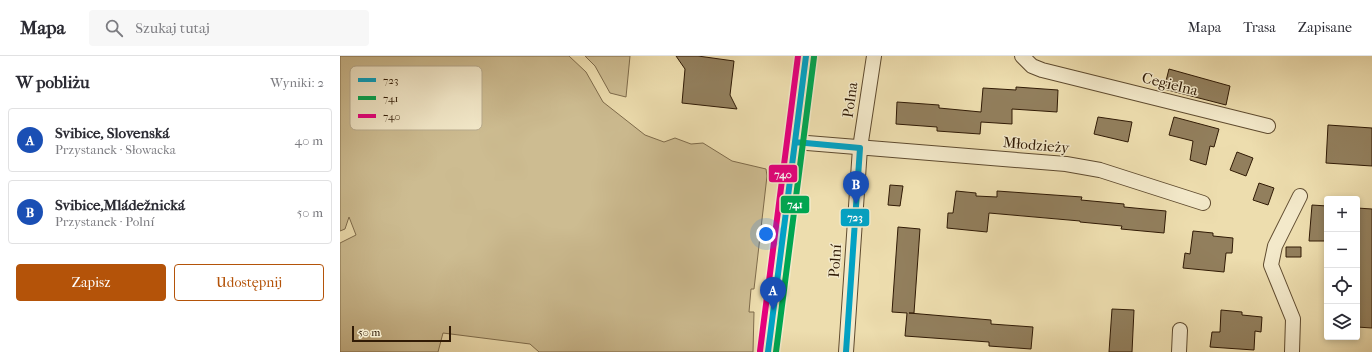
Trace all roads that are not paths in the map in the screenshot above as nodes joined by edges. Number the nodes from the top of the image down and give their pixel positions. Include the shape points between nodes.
1 (806, 56) edge
2 (874, 56) edge
3 (1022, 56) edge
4 (1268, 126) dead end
5 (796, 142) junction
6 (860, 148) junction
7 (1300, 196) dead end
8 (1203, 203) dead end
9 (1180, 330) dead end
10 (768, 352) edge
11 (846, 352) edge
12 (1179, 352) edge
13 (1292, 352) edge

1 - 5 street
2 - 6 street, Polna
3 - 4 street, Cegielna via 1032,66 1042,70
5 - 6 street, Młodzieży
5 - 10 street
6 - 8 street, Młodzieży via 1066,164 1100,170
6 - 11 street, Polní
7 - 13 street via 1275,246 1271,264 1293,319
9 - 12 street

